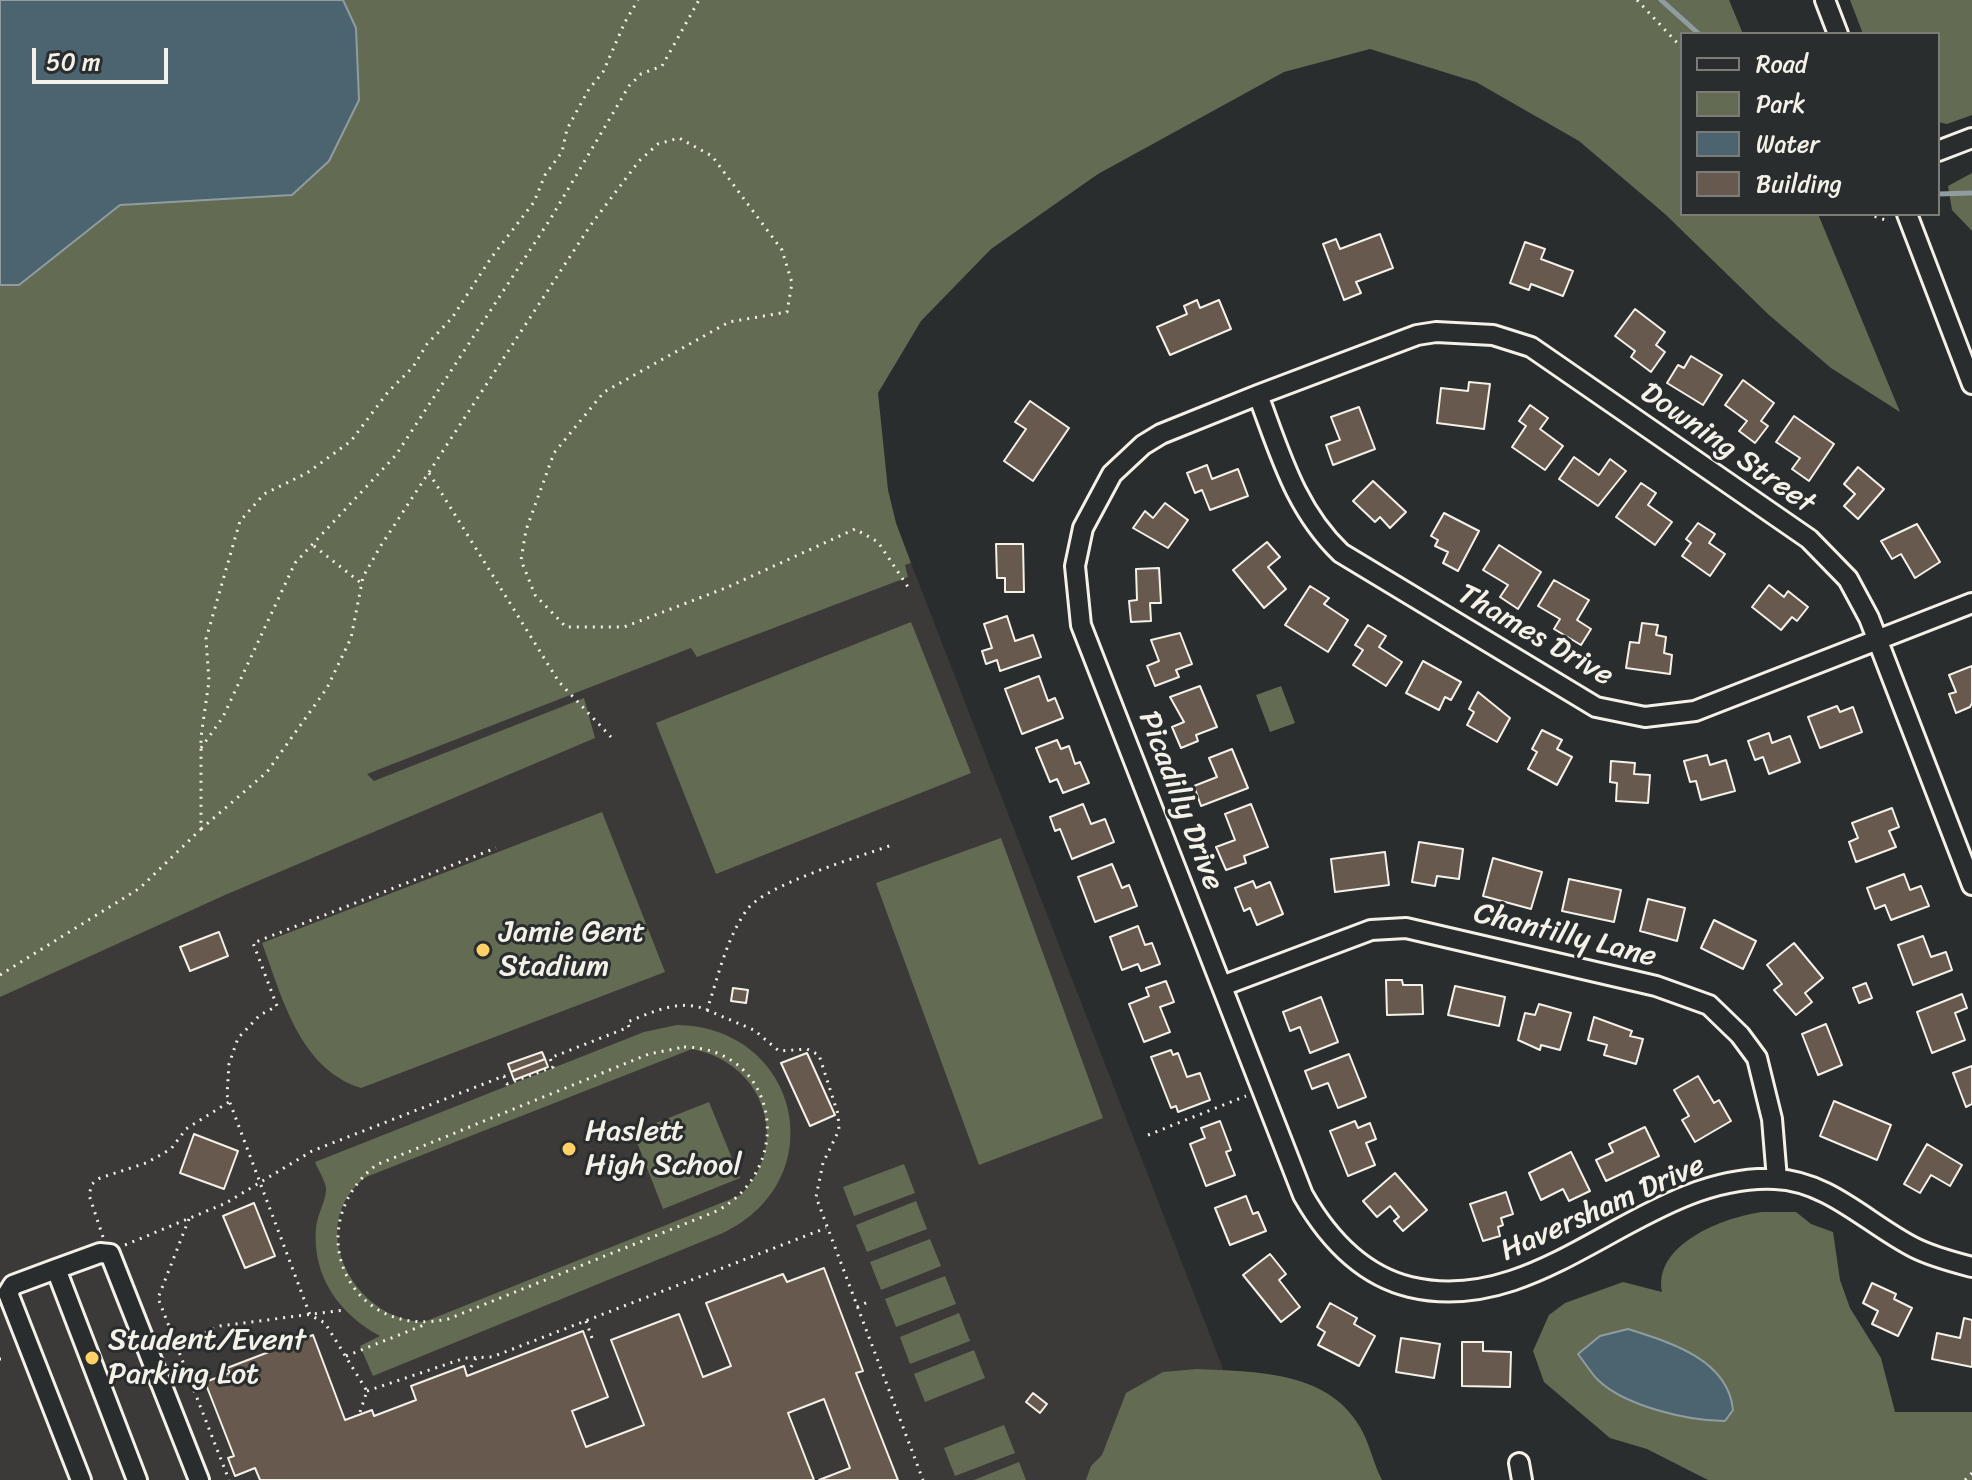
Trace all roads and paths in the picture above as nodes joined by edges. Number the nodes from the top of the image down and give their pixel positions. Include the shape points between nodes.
1 (638, 0) edge
2 (699, 0) edge
3 (1637, 0) edge
4 (1825, 0) edge
5 (1837, 32) edge
6 (1680, 46) edge
7 (1972, 138) edge
8 (1940, 150) edge
9 (1908, 216) edge
10 (1972, 384) edge
11 (1258, 395) junction
12 (429, 473) junction
13 (313, 545) junction
14 (361, 583) junction
15 (908, 587) dead end
16 (1972, 603) edge
17 (1878, 640) junction
18 (611, 737) dead end
19 (200, 749) junction
20 (201, 829) junction
21 (892, 845) dead end
22 (496, 848) dead end
23 (1972, 885) edge
24 (0, 975) edge
25 (1222, 986) junction
26 (707, 1010) junction
27 (1261, 1090) junction
28 (229, 1102) junction
29 (1148, 1135) dead end
30 (1777, 1179) junction
31 (260, 1183) junction
32 (190, 1217) junction
33 (827, 1227) junction
34 (108, 1253) junction
35 (1972, 1267) edge
36 (56, 1269) junction
37 (1382, 1278) joint
38 (868, 1302) dead end
39 (857, 1307) junction
40 (344, 1310) dead end
41 (310, 1315) junction
42 (586, 1321) junction
43 (431, 1322) junction
44 (592, 1338) dead end
45 (176, 1346) junction
46 (346, 1356) junction
47 (476, 1358) junction
48 (471, 1367) dead end
49 (367, 1391) junction
50 (360, 1412) dead end
51 (1972, 1473) edge
52 (81, 1480) edge
53 (137, 1480) edge
54 (199, 1480) edge
55 (229, 1480) edge
56 (923, 1480) edge
57 (1965, 1480) edge

1 - 19 path via 603,72 567,129 562,152 534,202 452,318 351,441 307,473 264,494 240,521 206,639 209,681
2 - 13 path via 662,66 641,74 629,86 551,218 396,455
3 - 6 path
4 - 5 street
7 - 8 street
9 - 10 street
11 - 17 street, Downing Street via 1417,335 1474,332 1531,347 1824,552 1858,594
11 - 17 street, Thames Drive via 1293,491 1315,526 1341,553 1596,707 1645,717 1686,713
11 - 25 street, Picadilly Drive via 1161,434 1127,458 1090,510 1075,566 1081,625
12 - 14 path
12 - 15 path via 590,226 639,161 658,144 679,138 712,156 782,250 792,283 787,312 729,322 604,392 554,453 526,530 521,560 535,595 566,627 624,627 855,529 878,542
12 - 18 path via 559,682
13 - 14 path
13 - 19 path via 295,563 223,717
14 - 20 path via 351,638 327,688 267,772
16 - 17 street, Thames Drive
17 - 23 street, Downing Street
19 - 20 path
20 - 24 path via 140,888
21 - 26 path via 774,890 751,905 728,947
22 - 28 path via 253,943 277,1006 238,1038 229,1064
25 - 27 street, Picadilly Drive
25 - 30 street, Chantilly Lane via 1371,930 1406,928 1656,986 1709,1005 1757,1058 1770,1106
26 - 31 path via 695,1005 650,1013 627,1022 629,1027 550,1058 553,1067 507,1084 504,1076 312,1151
26 - 33 path via 754,1030 779,1051 815,1051 823,1062 839,1130 817,1182 816,1197
27 - 29 path
27 - 37 street, Picadilly Drive via 1313,1212 1337,1243
28 - 31 path
28 - 34 path via 186,1129 171,1149 92,1184 89,1195
30 - 35 street, Haversham Drive via 1815,1188 1915,1248
30 - 37 street, Haversham Drive via 1714,1186 1505,1285 1441,1292
31 - 32 path
31 - 41 path
32 - 34 path
32 - 45 path via 158,1298
33 - 39 path
33 - 42 path
34 - 36 street
34 - 54 street
36 - 52 street via 13,1285 8,1293
36 - 53 street
38 - 39 path
39 - 56 path
40 - 41 path
41 - 45 path via 220,1326
41 - 46 path via 325,1323
42 - 44 path
42 - 47 path via 492,1357
43 - 43 path via 453,1318 717,1211 741,1196 758,1174 769,1137 763,1102 748,1077 728,1060 700,1048 662,1049 376,1165 352,1188 341,1214 337,1241 343,1268 357,1291 380,1311 406,1321
43 - 46 path
45 - 55 path
46 - 49 path
47 - 48 path
47 - 49 path
49 - 50 path
51 - 57 path

